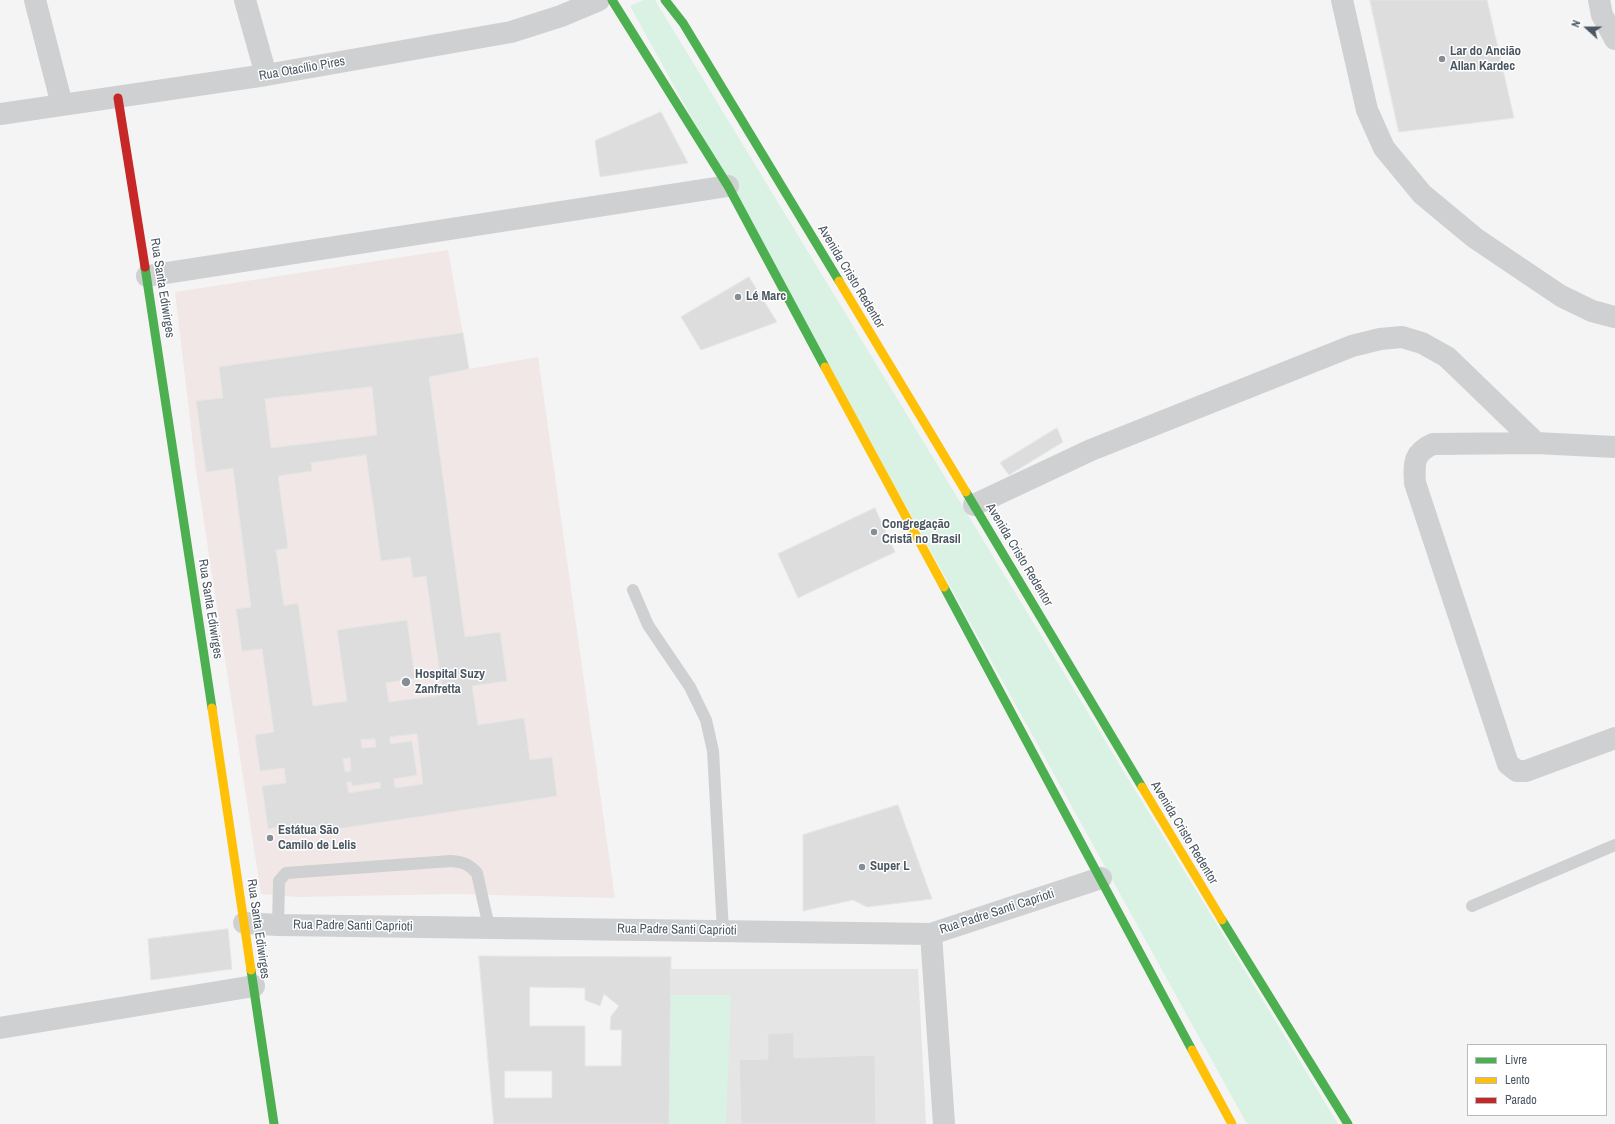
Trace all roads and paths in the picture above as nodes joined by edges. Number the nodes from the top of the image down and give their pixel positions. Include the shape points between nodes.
1 (35, 0) edge
2 (245, 0) edge
3 (599, 0) edge
4 (612, 0) edge
5 (665, 0) edge
6 (1342, 0) edge
7 (1599, 0) edge
8 (1615, 39) edge
9 (266, 75) junction
10 (118, 98) junction
11 (62, 105) junction
12 (0, 114) edge
13 (728, 186) junction
14 (147, 276) junction
15 (1615, 317) edge
16 (1536, 443) junction
17 (1615, 447) edge
18 (974, 505) junction
19 (633, 590) dead end
20 (1615, 738) edge
21 (1615, 845) edge
22 (1101, 878) junction
23 (1472, 906) dead end
24 (244, 923) junction
25 (278, 925) junction
26 (489, 927) junction
27 (723, 931) junction
28 (931, 934) junction
29 (254, 986) junction
30 (0, 1028) edge
31 (274, 1124) edge
32 (944, 1124) edge
33 (1232, 1124) edge
34 (1348, 1124) edge

1 - 11 street
2 - 9 street
3 - 9 street, Rua Otacílio Pires via 561,16 510,32
4 - 13 main road
5 - 18 main road, Avenida Cristo Redentor via 687,30
6 - 15 street via 1366,110 1384,148 1422,194 1475,238 1561,296
7 - 8 street via 1602,16
9 - 10 street, Rua Otacílio Pires
10 - 11 street, Rua Otacílio Pires
10 - 14 main road, Rua Santa Ediwirges
11 - 12 street, Rua Otacílio Pires
13 - 14 street
13 - 22 main road
14 - 24 main road, Rua Santa Ediwirges
16 - 17 street
16 - 18 street via 1447,357 1422,343 1402,337 1380,339 1352,346 1091,450
16 - 20 street via 1434,444 1424,448 1417,456 1414,465 1415,483 1508,764 1517,771 1526,771
18 - 34 main road, Avenida Cristo Redentor via 1238,948
19 - 27 lane via 648,625 690,687 706,720 713,751
21 - 23 lane
22 - 28 street, Rua Padre Santi Caprioti
22 - 33 main road
24 - 25 street, Rua Padre Santi Caprioti
24 - 29 main road, Rua Santa Ediwirges
25 - 26 street, Rua Padre Santi Caprioti
25 - 26 lane via 279,881 286,872 452,861 463,862 477,873
26 - 27 street, Rua Padre Santi Caprioti
27 - 28 street, Rua Padre Santi Caprioti
28 - 32 street
29 - 30 street
29 - 31 main road, Rua Santa Ediwirges

